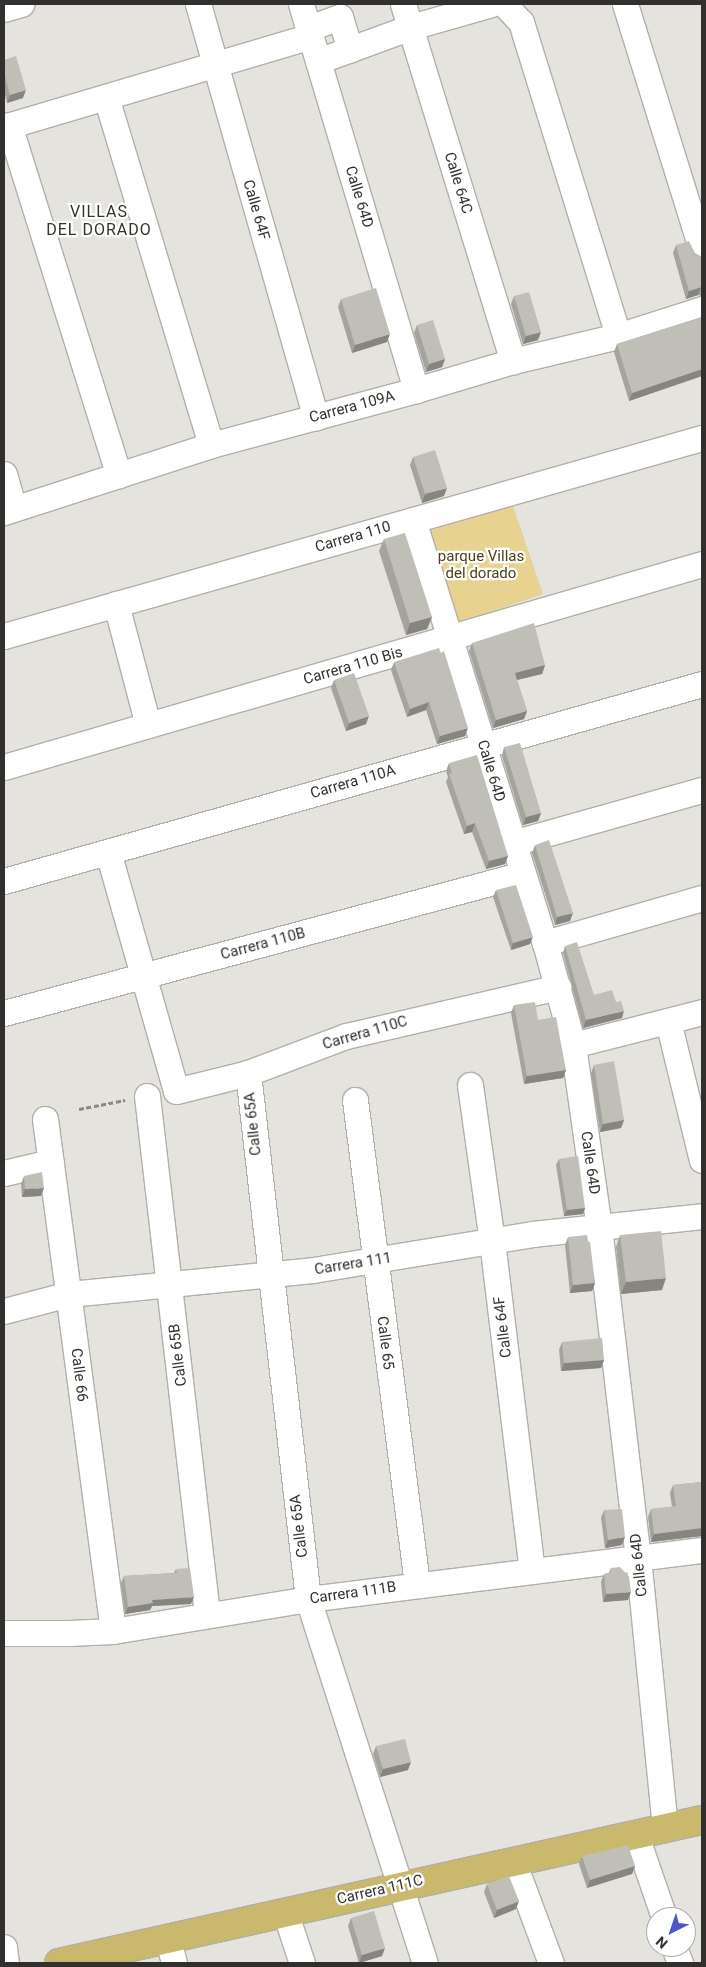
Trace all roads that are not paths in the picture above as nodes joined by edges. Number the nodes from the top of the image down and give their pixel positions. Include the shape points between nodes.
1 (21, 4) edge
2 (198, 4) edge
3 (301, 4) edge
4 (403, 4) edge
5 (491, 4) edge
6 (504, 4) edge
7 (625, 4) edge
8 (4, 9) edge
9 (411, 27) junction
10 (310, 32) junction
11 (350, 49) junction
12 (318, 61) junction
13 (215, 66) junction
14 (106, 97) junction
15 (6, 126) edge
16 (702, 251) edge
17 (702, 309) edge
18 (618, 336) junction
19 (514, 361) junction
20 (416, 390) junction
21 (316, 417) junction
22 (702, 438) edge
23 (211, 445) junction
24 (4, 474) edge
25 (118, 475) junction
26 (9, 510) edge
27 (413, 520) junction
28 (702, 564) edge
29 (116, 604) junction
30 (4, 636) edge
31 (450, 638) junction
32 (702, 684) edge
33 (148, 726) junction
34 (483, 746) junction
35 (4, 767) edge
36 (702, 790) edge
37 (513, 843) junction
38 (108, 852) junction
39 (523, 874) junction
40 (4, 881) edge
41 (702, 898) edge
42 (545, 943) junction
43 (143, 976) junction
44 (558, 987) junction
45 (702, 1012) edge
46 (4, 1013) edge
47 (668, 1021) junction
48 (573, 1046) junction
49 (248, 1073) junction
50 (470, 1085) dead end
51 (147, 1096) dead end
52 (355, 1100) dead end
53 (46, 1119) dead end
54 (702, 1160) edge
55 (51, 1162) junction
56 (4, 1173) edge
57 (702, 1216) edge
58 (599, 1227) junction
59 (492, 1241) junction
60 (375, 1260) junction
61 (270, 1275) junction
62 (170, 1284) junction
63 (69, 1294) junction
64 (4, 1311) edge
65 (702, 1550) edge
66 (638, 1557) junction
67 (532, 1570) junction
68 (417, 1585) junction
69 (308, 1599) junction
70 (207, 1614) junction
71 (113, 1631) junction
72 (4, 1633) edge
73 (702, 1820) edge
74 (665, 1827) junction
75 (635, 1833) junction
76 (512, 1861) junction
77 (399, 1886) junction
78 (661, 1907) edge
79 (284, 1912) junction
80 (4, 1948) edge
81 (171, 1951) edge
82 (6, 1963) edge
83 (62, 1963) edge
84 (302, 1963) edge
85 (426, 1963) edge
86 (551, 1963) edge

1 - 8 street
2 - 13 street, Calle 64F
3 - 10 street, Calle 64D
4 - 9 street, Calle 64C
5 - 9 street
6 - 18 street via 521,22
7 - 16 street
9 - 11 street
9 - 19 street, Calle 64C
10 - 11 street via 340,17
10 - 12 street, Calle 64D
10 - 13 street
11 - 12 street
12 - 20 street, Calle 64D
13 - 14 street
13 - 21 street, Calle 64F
14 - 15 street
14 - 23 street
15 - 25 street
17 - 18 street, Carrera 109A
18 - 19 street, Carrera 109A
19 - 20 street, Carrera 109A
20 - 21 street, Carrera 109A
21 - 23 street, Carrera 109A
22 - 27 street, Carrera 110
23 - 25 street, Carrera 109A
24 - 26 street
25 - 26 street, Carrera 109A
27 - 29 street, Carrera 110
27 - 31 street, Calle 64D
28 - 31 street, Carrera 110 Bis
29 - 30 street, Carrera 110
29 - 33 street
31 - 33 street, Carrera 110 Bis
31 - 34 street, Calle 64D
32 - 34 street, Carrera 110A
33 - 35 street, Carrera 110 Bis
34 - 37 street, Calle 64D
34 - 38 street, Carrera 110A
36 - 37 street
37 - 39 street, Calle 64D
38 - 40 street, Carrera 110A
38 - 43 street
39 - 42 street, Calle 64D
39 - 43 street, Carrera 110B
41 - 42 street
42 - 44 street, Calle 64D
43 - 46 street, Carrera 110B
43 - 49 street, Carrera 110C via 176,1090
44 - 48 street, Calle 64D
44 - 49 street, Carrera 110C via 346,1036
45 - 47 street
47 - 48 street
47 - 54 street
48 - 58 street, Calle 64D
49 - 61 street, Calle 65A
50 - 59 street, Calle 64F
51 - 62 street, Calle 65B
52 - 60 street, Calle 65
53 - 55 street, Calle 66
55 - 56 street
55 - 63 street, Calle 66
57 - 58 street, Carrera 111
58 - 59 street, Carrera 111
58 - 66 street, Calle 64D
59 - 60 street, Carrera 111
59 - 67 street, Calle 64F
60 - 61 street, Carrera 111
60 - 68 street, Calle 65
61 - 62 street, Carrera 111
61 - 69 street, Calle 65A
62 - 63 street, Carrera 111
62 - 70 street, Calle 65B
63 - 64 street, Carrera 111
63 - 71 street, Calle 66
65 - 66 street, Carrera 111B
66 - 67 street, Carrera 111B
66 - 74 street, Calle 64D
67 - 68 street, Carrera 111B
68 - 69 street, Carrera 111B
69 - 70 street, Carrera 111B
69 - 77 street, Calle 65A
70 - 71 street, Carrera 111B
71 - 72 street, Carrera 111B
73 - 74 main road, Carrera 111C
74 - 75 main road, Carrera 111C
75 - 76 main road, Carrera 111C
75 - 78 street
76 - 77 main road, Carrera 111C
76 - 86 street
77 - 79 main road, Carrera 111C
77 - 85 street, Calle 65A
79 - 81 main road, Carrera 111C
79 - 84 street
80 - 82 street
81 - 83 main road, Carrera 111C

